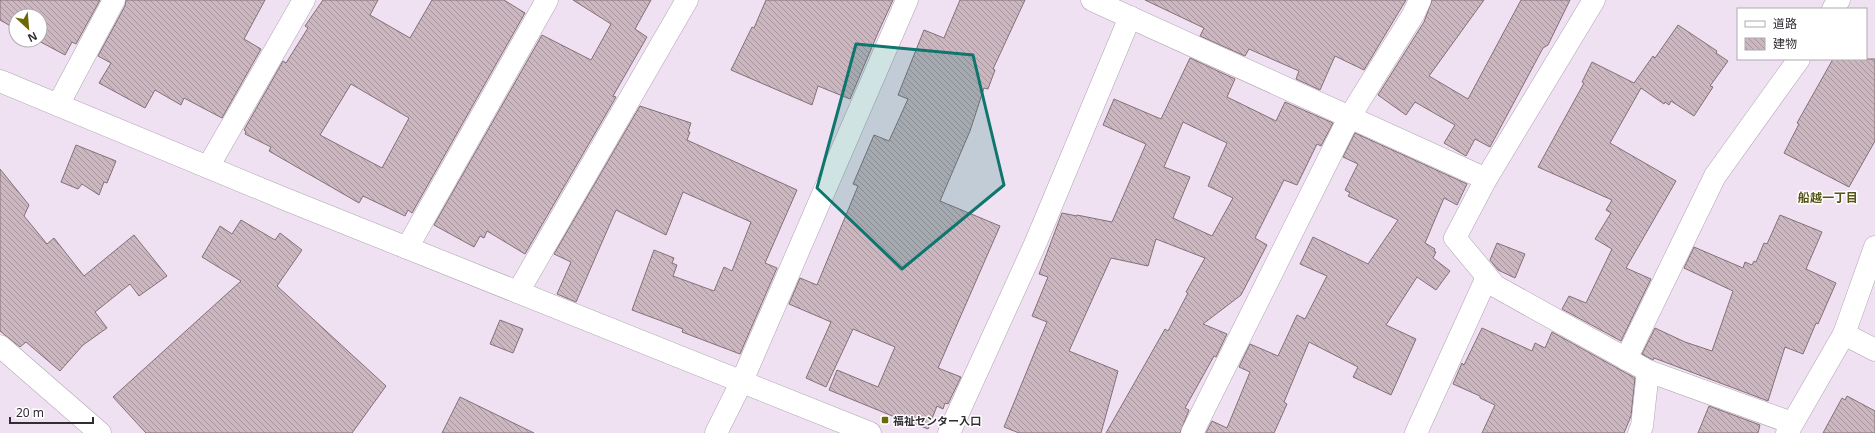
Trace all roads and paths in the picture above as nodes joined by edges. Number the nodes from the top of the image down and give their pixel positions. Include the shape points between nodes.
1 (114, 0) edge
2 (304, 0) edge
3 (547, 0) edge
4 (687, 0) edge
5 (907, 0) edge
6 (1420, 0) edge
7 (1594, 0) edge
8 (1101, 2) edge
9 (1130, 17) junction
10 (1798, 60) edge
11 (0, 81) edge
12 (58, 105) junction
13 (1350, 116) junction
14 (208, 167) junction
15 (1486, 180) junction
16 (1875, 247) edge
17 (407, 248) junction
18 (1487, 277) junction
19 (518, 292) junction
20 (1844, 334) junction
21 (0, 346) edge
22 (1875, 350) edge
23 (1626, 359) junction
24 (1648, 371) junction
25 (742, 381) junction
26 (1789, 428) edge
27 (100, 433) edge
28 (716, 433) edge
29 (870, 433) edge
30 (949, 433) edge
31 (1192, 433) edge
32 (1416, 433) edge
33 (1639, 433) edge

1 - 12 street
2 - 14 street
3 - 17 street
4 - 19 street
5 - 25 street
6 - 13 street
7 - 15 street
8 - 9 street
9 - 13 street
9 - 30 street via 1036,242
10 - 23 street via 1715,176
11 - 12 street
12 - 14 street
13 - 15 street
13 - 31 street
14 - 17 street
15 - 18 street via 1455,238
16 - 20 street
17 - 19 street
18 - 23 street via 1495,286
18 - 32 street
19 - 25 street
20 - 22 street
20 - 26 street
21 - 27 street
23 - 24 street
24 - 26 street
24 - 33 street
25 - 28 street
25 - 29 street

